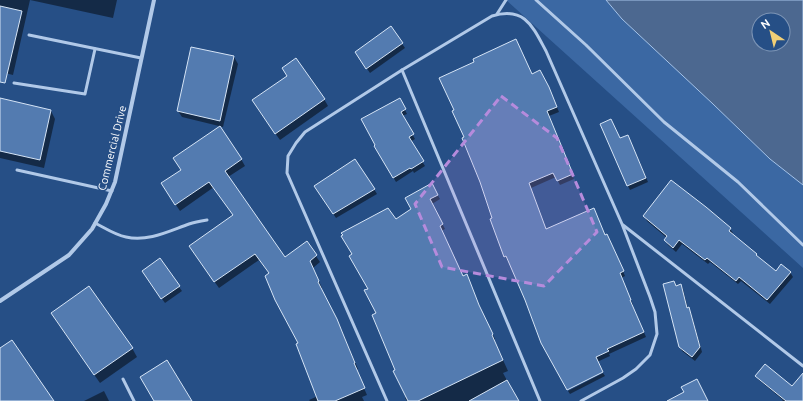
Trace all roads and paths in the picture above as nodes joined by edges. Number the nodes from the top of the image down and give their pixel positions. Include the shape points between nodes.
1 (154, 0) edge
2 (506, 0) edge
3 (536, 0) edge
4 (497, 14) junction
5 (29, 36) dead end
6 (95, 49) junction
7 (141, 58) junction
8 (402, 70) junction
9 (14, 83) dead end
10 (17, 170) dead end
11 (112, 191) junction
12 (207, 220) dead end
13 (95, 223) junction
14 (622, 224) junction
15 (803, 245) edge
16 (0, 301) edge
17 (803, 366) edge
18 (123, 379) dead end
19 (134, 401) edge
20 (387, 401) edge
21 (540, 401) edge
22 (581, 401) edge

1 - 7 street, Commercial Drive
2 - 4 lane
3 - 15 lane via 664,122 738,182
4 - 8 lane
4 - 14 lane via 514,14 525,19 533,27
5 - 6 lane
6 - 7 lane
6 - 9 lane via 85,94
7 - 11 street, Commercial Drive
8 - 20 lane via 306,132 288,156 287,173
8 - 21 lane
10 - 11 lane
11 - 13 street, Commercial Drive
12 - 13 lane via 142,239 127,238
13 - 16 street, Commercial Drive via 69,255
14 - 17 lane
14 - 22 lane via 655,312 657,334 650,354 636,370
18 - 19 lane

